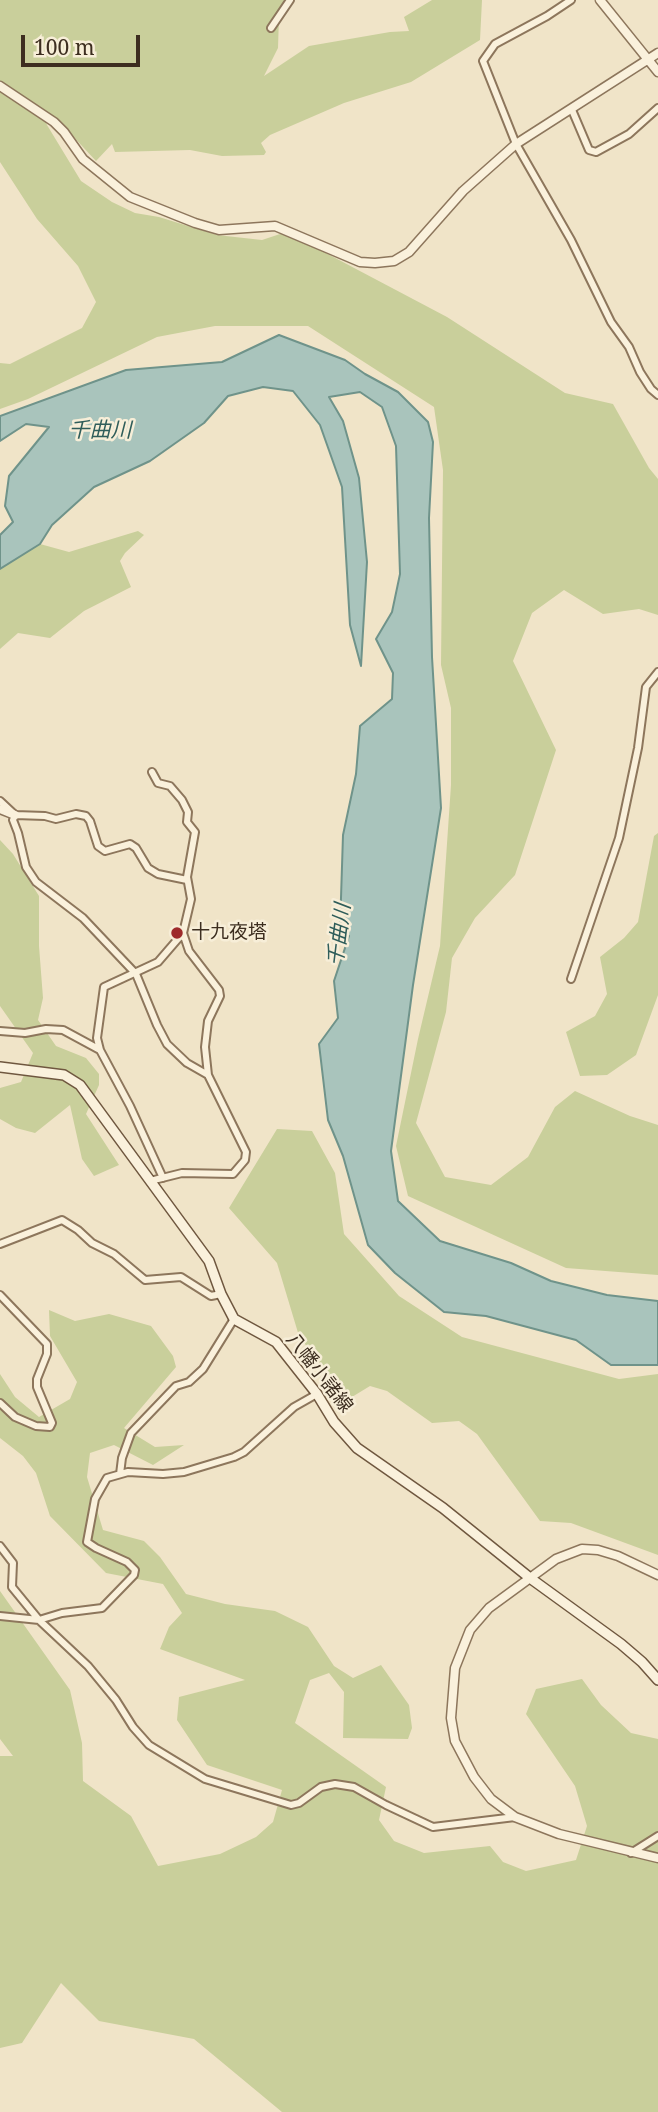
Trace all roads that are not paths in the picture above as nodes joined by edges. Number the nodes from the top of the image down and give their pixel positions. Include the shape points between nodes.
1 (290, 0) edge
2 (571, 0) edge
3 (600, 0) edge
4 (271, 28) dead end
5 (658, 53) edge
6 (648, 60) junction
7 (658, 72) edge
8 (0, 86) edge
9 (658, 108) edge
10 (572, 110) junction
11 (516, 144) junction
12 (658, 395) edge
13 (658, 673) edge
14 (152, 772) dead end
15 (0, 801) edge
16 (0, 809) edge
17 (15, 815) junction
18 (187, 880) junction
19 (183, 933) junction
20 (136, 974) junction
21 (570, 979) dead end
22 (0, 1031) edge
23 (100, 1050) junction
24 (0, 1068) edge
25 (208, 1075) junction
26 (163, 1178) junction
27 (150, 1181) junction
28 (0, 1244) edge
29 (221, 1294) junction
30 (0, 1295) edge
31 (234, 1319) junction
32 (317, 1394) junction
33 (0, 1403) edge
34 (120, 1474) junction
35 (0, 1546) edge
36 (658, 1575) edge
37 (530, 1578) junction
38 (0, 1616) edge
39 (39, 1620) junction
40 (658, 1680) edge
41 (515, 1817) junction
42 (658, 1836) edge
43 (631, 1853) junction
44 (658, 1858) edge

1 - 4 street
2 - 11 street via 495,44 483,61
3 - 6 street
5 - 6 street
6 - 7 street
6 - 10 street
8 - 11 street via 54,122 83,159 130,197 219,230 275,226 375,264 409,252 463,191
9 - 10 street via 629,134 596,152 589,150
10 - 11 street
11 - 12 street via 611,322
13 - 21 street via 646,687 619,838
14 - 18 street via 158,783 170,786 182,800 187,822 195,832
15 - 17 street
16 - 17 street
17 - 18 street via 86,816 98,846 105,851 130,844 148,868
17 - 20 street via 26,867 36,882 83,918
18 - 19 street via 191,899
19 - 20 street via 158,962
19 - 25 street via 189,951 219,990 208,1021
20 - 23 street via 104,987 97,1038
20 - 25 street via 167,1044
22 - 23 street via 63,1030
23 - 26 street
24 - 27 main road via 64,1075 80,1086
25 - 26 street via 246,1152 244,1160 233,1174 182,1173
26 - 27 street
27 - 29 main road via 209,1261
28 - 29 street via 62,1220 145,1280 181,1277 211,1297
29 - 31 main road
30 - 33 street via 47,1344 37,1387 50,1427 15,1418
31 - 32 main road, 八幡小諸線 via 276,1342
31 - 34 street via 203,1369 176,1386 131,1433
32 - 34 street via 294,1407 234,1457 184,1472
32 - 37 main road, 八幡小諸線 via 357,1448 443,1508
34 - 39 street via 107,1478 95,1499 87,1542 133,1566 134,1575 102,1608
35 - 39 street via 13,1563 12,1587
36 - 37 street via 618,1556 582,1549 556,1559
37 - 40 main road, 八幡小諸線 via 621,1644
37 - 41 street via 489,1608 470,1630 453,1685 456,1741 491,1799
38 - 39 street
39 - 41 street via 88,1667 149,1745 205,1779 291,1805 321,1787 354,1787 433,1828
41 - 43 street
42 - 43 street
43 - 44 street

